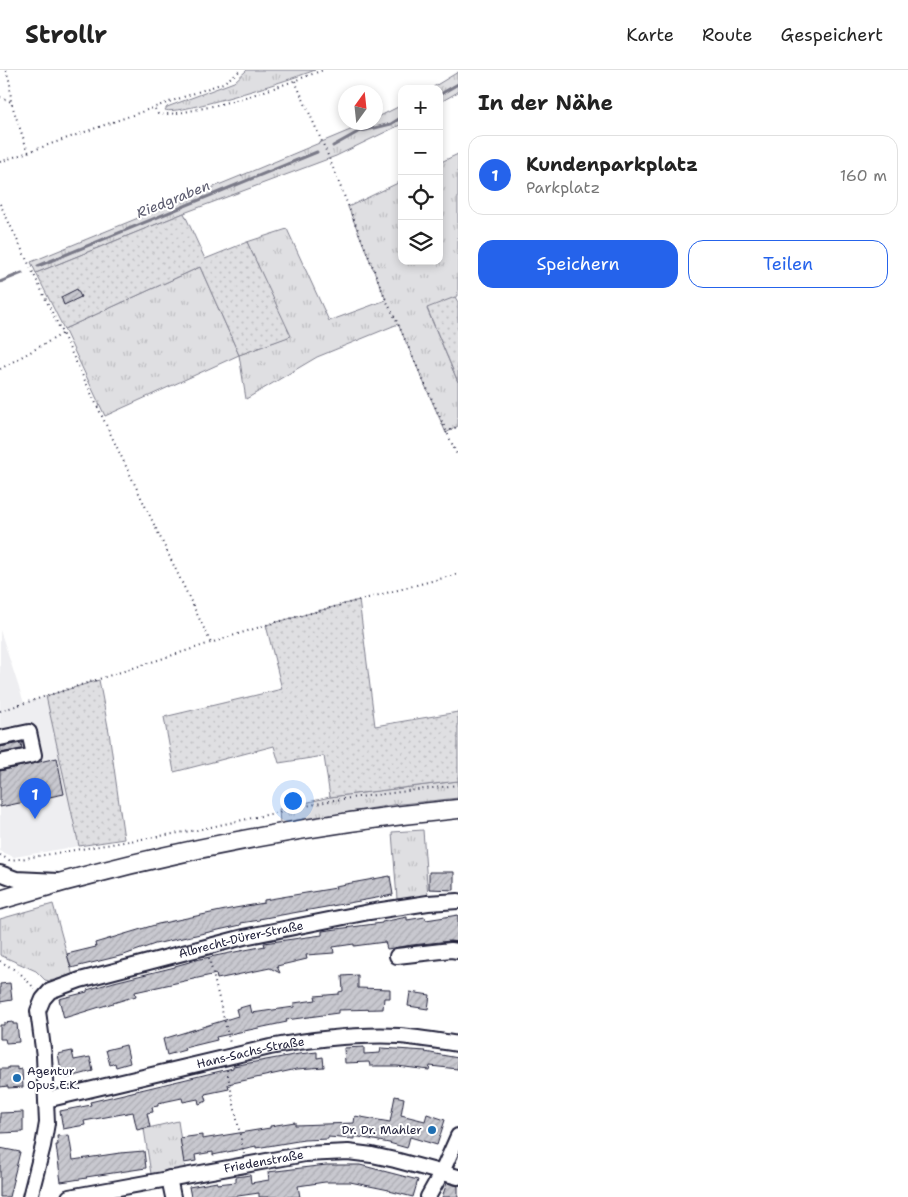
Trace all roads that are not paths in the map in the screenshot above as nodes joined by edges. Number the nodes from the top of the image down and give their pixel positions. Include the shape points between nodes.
1 (458, 809) edge
2 (0, 873) edge
3 (64, 882) junction
4 (0, 900) edge
5 (458, 901) edge
6 (458, 951) edge
7 (397, 956) dead end
8 (458, 1044) edge
9 (46, 1100) junction
10 (458, 1136) edge
11 (442, 1172) junction
12 (169, 1178) junction
13 (458, 1178) edge
14 (118, 1193) edge
15 (30, 1197) edge
16 (69, 1197) edge
17 (173, 1197) edge
18 (428, 1197) edge

1 - 3 main road via 392,816 202,847
2 - 3 street via 16,879
3 - 4 main road
5 - 9 street, Albrecht-Dürer-Straße via 369,912 284,928 59,986 50,991 41,1005
6 - 7 street
8 - 9 street, Hans-Sachs-Straße via 400,1036 299,1042 227,1052
9 - 15 street via 43,1146
10 - 11 street
11 - 12 street, Friedenstraße via 348,1152 304,1154
11 - 13 street, Friedenstraße
11 - 18 street
12 - 14 street, Friedenstraße
12 - 17 street
14 - 16 street, Friedenstraße

